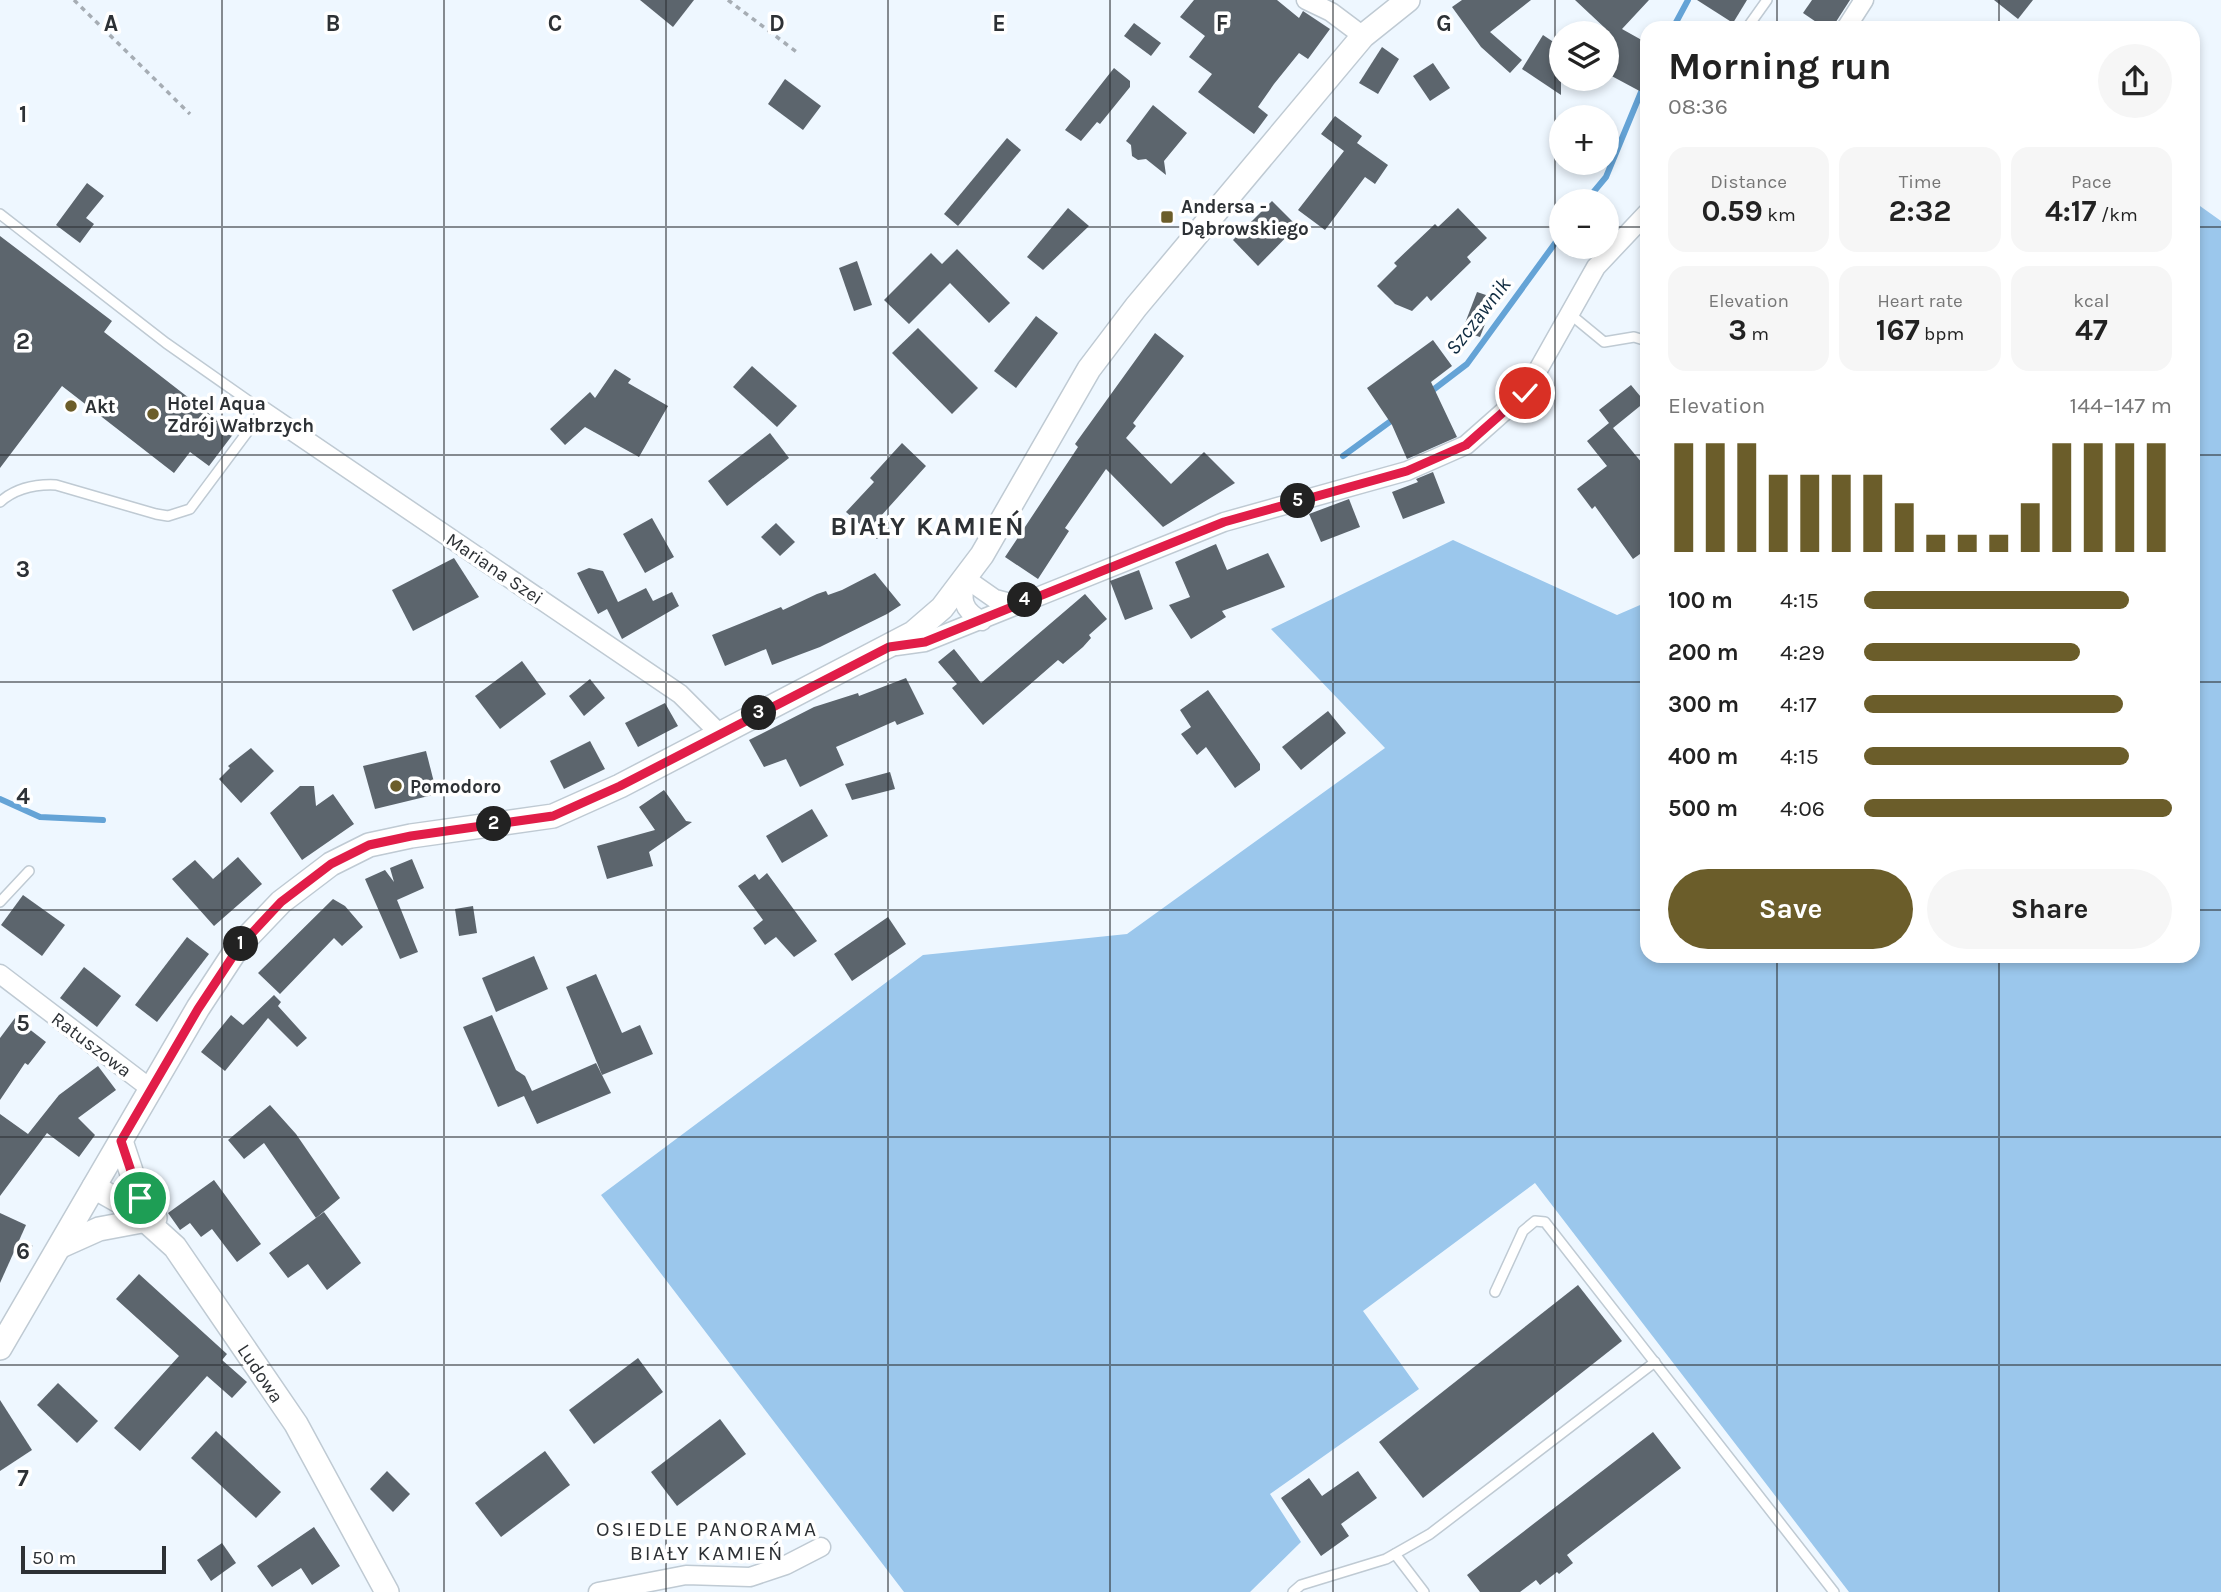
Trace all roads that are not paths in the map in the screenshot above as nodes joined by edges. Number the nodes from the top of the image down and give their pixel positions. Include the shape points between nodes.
1 (1306, 0) edge
2 (1408, 0) edge
3 (1767, 0) edge
4 (1864, 0) edge
5 (1752, 21) edge
6 (1850, 21) edge
7 (1363, 36) junction
8 (0, 214) edge
9 (1640, 220) edge
10 (1570, 313) junction
11 (1640, 339) edge
12 (263, 411) junction
13 (0, 502) edge
14 (965, 578) junction
15 (1014, 604) junction
16 (982, 621) junction
17 (889, 647) junction
18 (719, 733) junction
19 (29, 871) dead end
20 (0, 902) edge
21 (0, 974) edge
22 (151, 1089) junction
23 (121, 1141) junction
24 (94, 1187) junction
25 (155, 1227) junction
26 (61, 1246) junction
27 (1495, 1292) dead end
28 (0, 1348) edge
29 (1655, 1362) junction
30 (821, 1547) dead end
31 (1395, 1554) junction
32 (387, 1592) edge
33 (598, 1592) edge
34 (1293, 1592) edge
35 (1424, 1592) edge
36 (1834, 1592) edge

1 - 7 street
2 - 7 street
3 - 5 lane
4 - 6 street
7 - 14 street via 1186,245 1089,369
8 - 12 lane via 155,335
9 - 10 street via 1596,267
10 - 11 lane via 1604,342
10 - 15 street via 1525,393 1466,445 1407,471 1224,522
12 - 13 lane via 190,509 179,514 156,514 56,485 26,487
12 - 18 street, Mariana Szei via 680,694
14 - 15 street via 995,599
14 - 16 street via 962,603
14 - 17 street via 942,608
15 - 16 street
16 - 17 street via 925,642
17 - 18 street
18 - 22 street via 553,816 369,845 331,864 281,902 239,947
19 - 20 lane
21 - 22 street, Ratuszowa
22 - 23 street
23 - 24 street
23 - 25 street
24 - 25 street, Ludowa
24 - 26 street
25 - 26 street via 99,1228
25 - 32 street, Ludowa via 296,1424
26 - 28 street
27 - 29 lane via 1523,1231 1541,1220
29 - 31 lane via 1430,1534
29 - 36 lane
30 - 33 street via 750,1577 686,1575
31 - 34 lane via 1301,1585
31 - 35 lane

